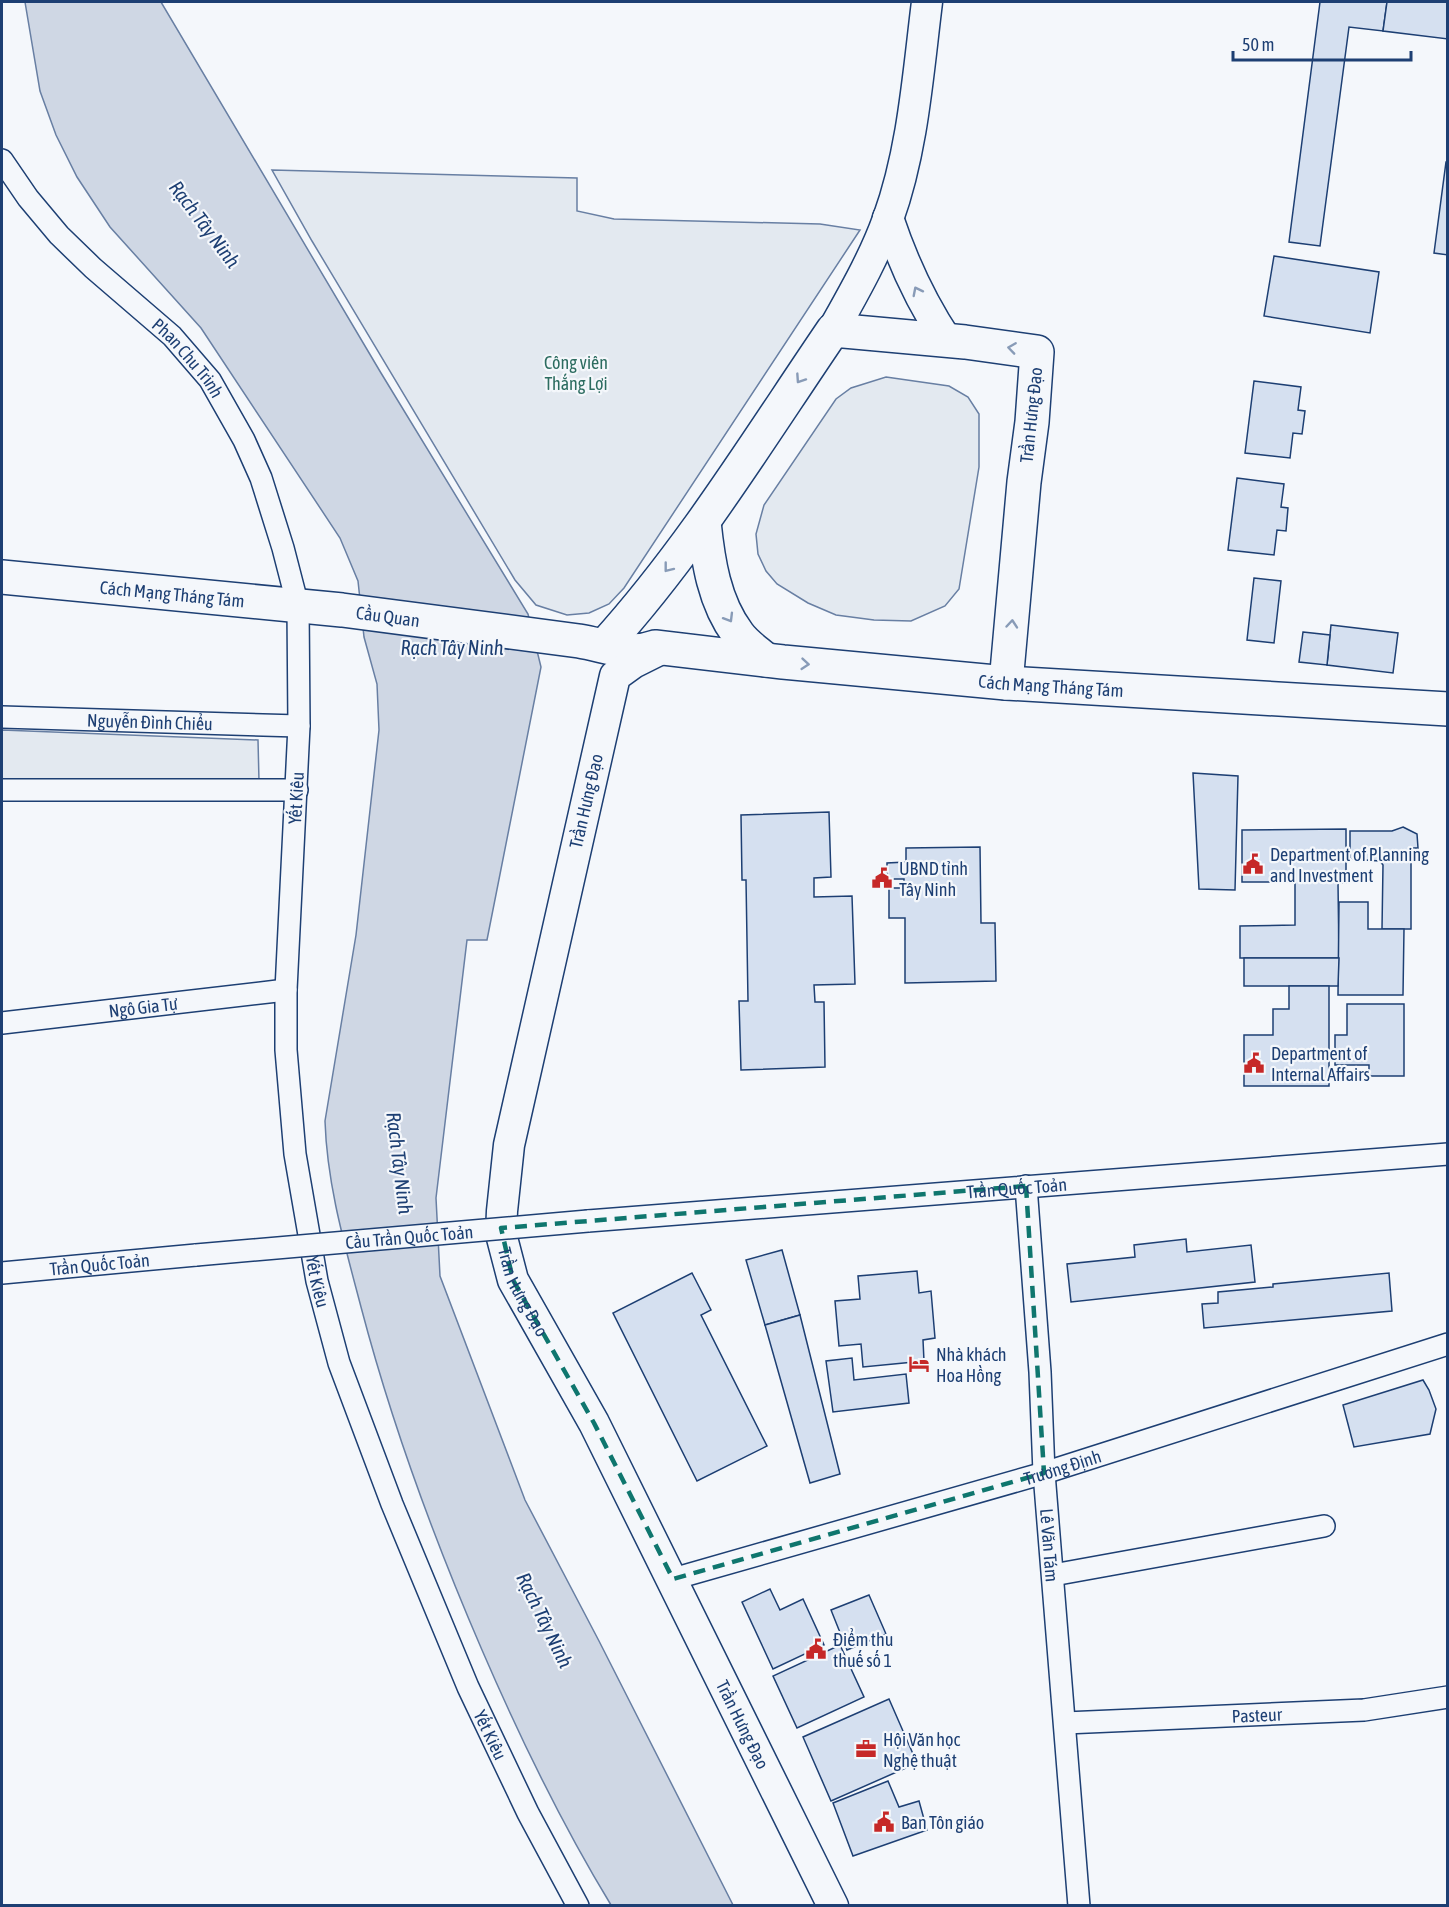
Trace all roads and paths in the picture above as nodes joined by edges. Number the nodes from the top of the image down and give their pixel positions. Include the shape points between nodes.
1 (927, 2) edge
2 (2, 160) edge
3 (888, 218) junction
4 (834, 330) junction
5 (947, 341) junction
6 (704, 522) junction
7 (2, 578) edge
8 (298, 606) junction
9 (342, 610) joint
10 (594, 643) junction
11 (659, 647) junction
12 (766, 660) junction
13 (615, 676) junction
14 (1006, 682) junction
15 (1448, 709) edge
16 (2, 717) edge
17 (299, 726) junction
18 (2, 790) edge
19 (297, 790) junction
20 (286, 990) junction
21 (2, 1023) edge
22 (1448, 1154) edge
23 (1026, 1186) junction
24 (588, 1221) joint
25 (196, 1255) joint
26 (2, 1273) edge
27 (1448, 1344) edge
28 (1044, 1473) junction
29 (1324, 1526) dead end
30 (1053, 1575) junction
31 (673, 1579) junction
32 (1448, 1697) edge
33 (1065, 1724) junction
34 (579, 1905) edge
35 (833, 1905) edge
36 (1079, 1905) edge

1 - 3 street via 909,137
2 - 8 street, Phan Chu Trinh via 59,235 172,336 210,380 261,478
3 - 4 street
5 -> 3 street via 914,286
4 - 5 main road, Trần Hưng Đạo
4 -> 6 main road
14 -> 5 main road, Trần Hưng Đạo via 1037,352
6 -> 10 main road via 639,606
6 -> 12 main road via 707,555 723,609 739,636
7 - 8 main road, Cách Mạng Tháng Tám
8 - 9 main road, Cách Mạng Tháng Tám
8 - 17 street, Yết Kiêu
9 - 10 main road, Cầu Quan
10 - 11 main road, Cầu Quan via 617,638 644,640
10 - 13 street
11 - 12 main road, Cách Mạng Tháng Tám
11 - 13 street
12 -> 14 main road, Cách Mạng Tháng Tám
13 - 31 street, Trần Hưng Đạo via 509,1145 501,1234 513,1280 594,1423
14 - 15 main road, Cách Mạng Tháng Tám
16 - 17 street, Nguyễn Đình Chiểu
17 - 19 street, Yết Kiêu
18 - 19 street
19 - 20 street, Yết Kiêu
20 - 21 street, Ngô Gia Tự
20 - 34 street, Yết Kiêu via 286,1050 295,1154 317,1281 339,1364 468,1687 528,1813
22 - 23 street, Trần Quốc Toản
23 - 24 street, Trần Quốc Toản
23 - 28 street, Lê Văn Tám
24 - 25 street, Cầu Trần Quốc Toản, bridge
25 - 26 street, Trần Quốc Toản
27 - 28 street, Trương Định
28 - 30 street, Lê Văn Tám
28 - 31 street, Trương Định
29 - 30 street
30 - 33 street, Lê Văn Tám
31 - 35 street, Trần Hưng Đạo
32 - 33 street, Pasteur via 1364,1710
33 - 36 street, Lê Văn Tám

